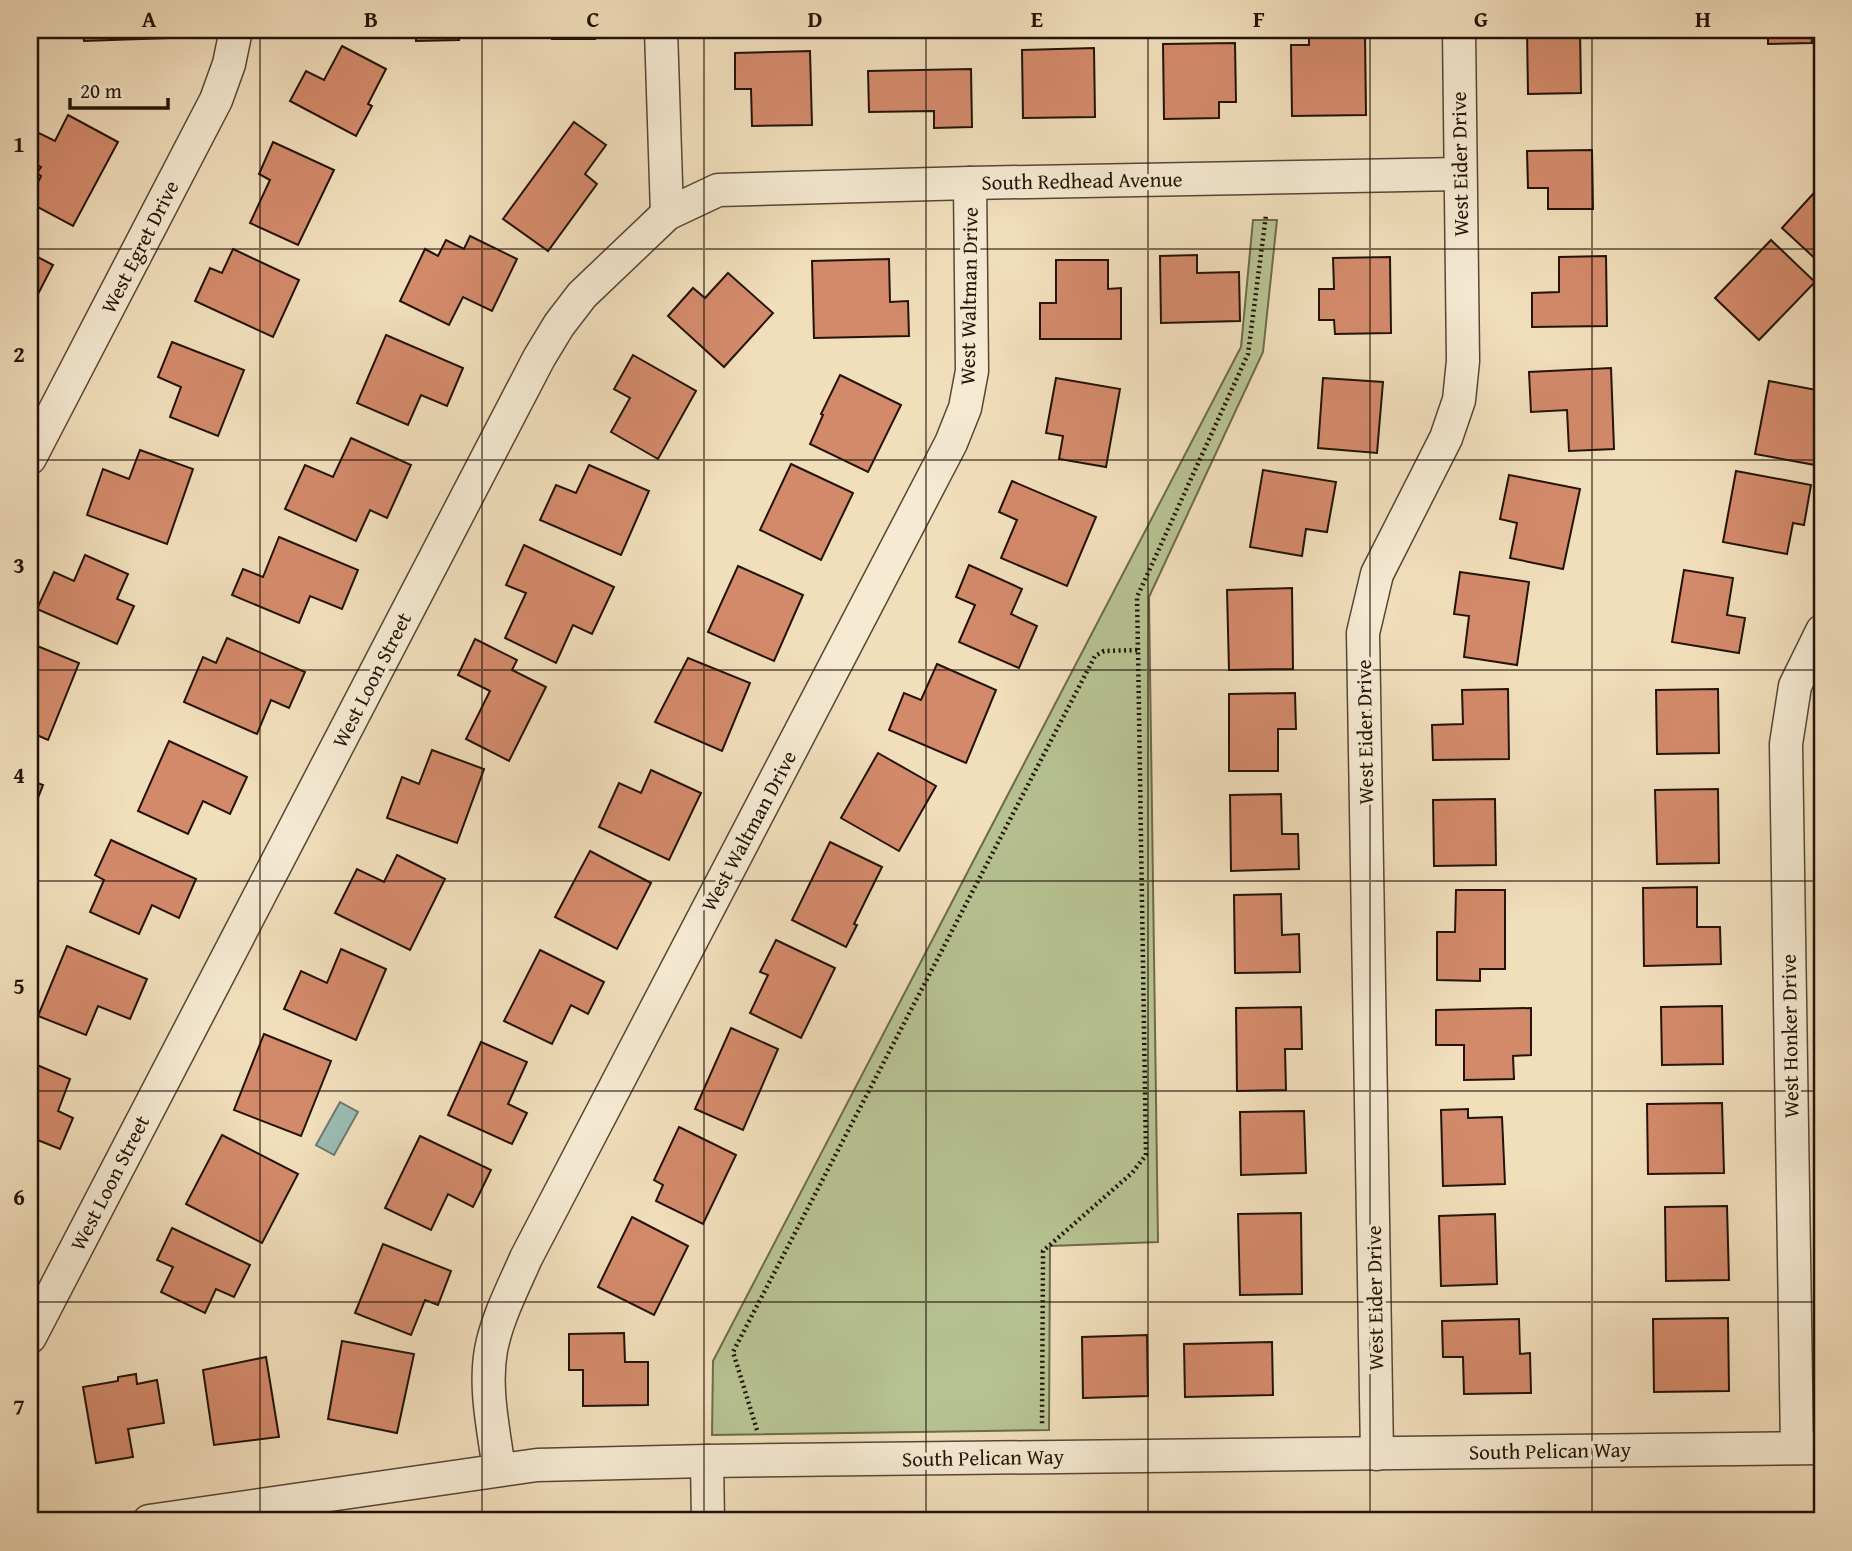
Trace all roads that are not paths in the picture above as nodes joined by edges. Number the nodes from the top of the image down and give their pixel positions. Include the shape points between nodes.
1 (236, 30) edge
2 (662, 30) edge
3 (1459, 30) edge
4 (1460, 174) junction
5 (970, 183) junction
6 (667, 214) junction
7 (30, 458) edge
8 (1822, 631) edge
9 (30, 1337) edge
10 (1810, 1448) edge
11 (1377, 1454) junction
12 (707, 1461) junction
13 (499, 1470) junction
14 (269, 1513) edge
15 (149, 1521) edge
16 (708, 1521) edge

1 - 7 street, West Egret Drive via 216,100
2 - 6 street
3 - 4 street, West Eider Drive
4 - 5 street, South Redhead Avenue
4 - 11 street, West Eider Drive via 1463,361 1459,400 1446,438 1377,574 1363,633
5 - 6 street, South Redhead Avenue via 718,190
5 - 13 street, West Waltman Drive via 972,371 965,408 951,443 500,1315 491,1352 489,1390
6 - 9 street, West Loon Street via 582,295 539,358
8 - 10 street, West Honker Drive via 1795,686 1786,744
10 - 11 street, South Pelican Way
11 - 12 street, South Pelican Way
12 - 13 street, South Pelican Way
12 - 16 street
13 - 14 street, South Pelican Way
14 - 15 street, South Pelican Way

